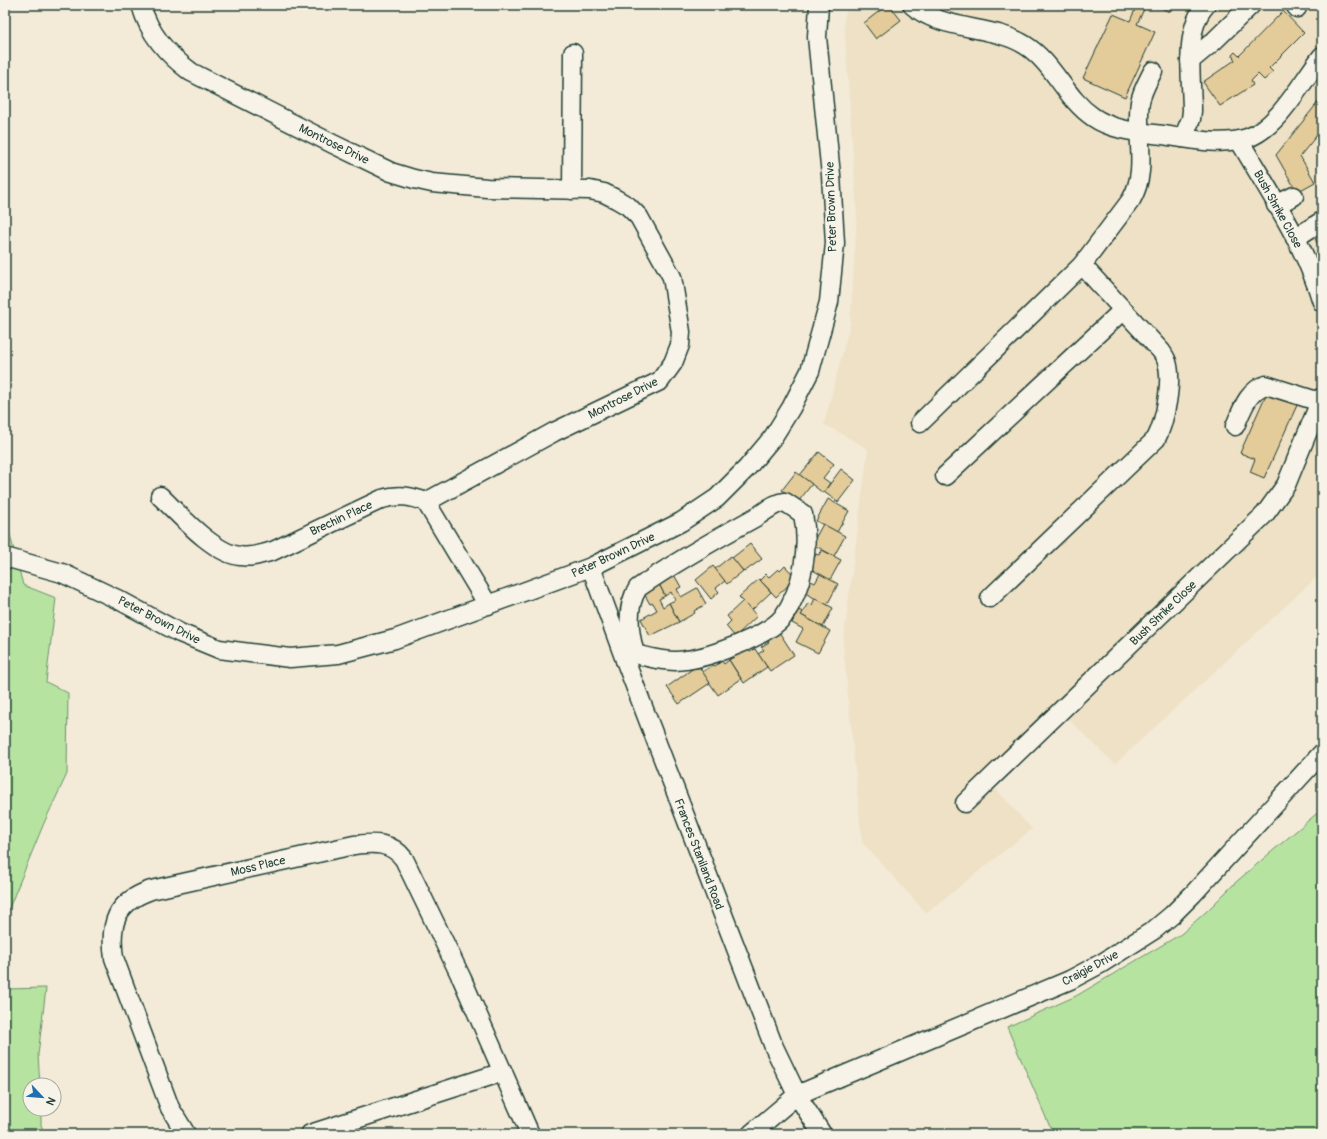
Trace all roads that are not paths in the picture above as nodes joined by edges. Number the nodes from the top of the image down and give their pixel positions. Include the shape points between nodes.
1 (140, 5) edge
2 (819, 5) edge
3 (912, 5) edge
4 (1206, 5) edge
5 (1251, 5) edge
6 (574, 53) dead end
7 (1322, 56) edge
8 (1190, 61) junction
9 (1153, 71) dead end
10 (1138, 132) junction
11 (1183, 138) junction
12 (1239, 140) junction
13 (572, 190) junction
14 (1294, 196) dead end
15 (1276, 206) junction
16 (1322, 221) edge
17 (1295, 238) junction
18 (1082, 265) junction
19 (1318, 273) edge
20 (1322, 302) edge
21 (1123, 310) junction
22 (1321, 400) edge
23 (920, 423) dead end
24 (1235, 426) dead end
25 (945, 476) dead end
26 (160, 496) dead end
27 (426, 502) junction
28 (5, 557) edge
29 (591, 567) junction
30 (990, 598) dead end
31 (488, 605) junction
32 (630, 657) junction
33 (1322, 753) edge
34 (965, 803) dead end
35 (503, 1072) junction
36 (797, 1095) junction
37 (186, 1134) edge
38 (310, 1134) edge
39 (530, 1134) edge
40 (751, 1134) edge
41 (822, 1134) edge

1 - 13 street, Montrose Drive via 157,41 191,72 391,172 432,183 487,188
2 - 29 street, Peter Brown Drive via 817,37 835,243 829,302 810,371 773,437 717,498 681,522
3 - 10 street via 928,16 1024,44 1041,56 1078,105 1094,118 1110,126
4 - 8 street via 1194,26
5 - 8 street via 1214,42
6 - 13 street
7 - 12 street via 1270,125 1249,138
8 - 11 street via 1192,111
9 - 10 street via 1140,102
10 - 11 street
10 - 18 street via 1141,169 1138,189
11 - 12 street via 1226,142
12 - 15 street, Bush Shrike Close
13 - 27 street, Montrose Drive via 604,193 628,206 639,217 672,277 681,332 680,345 673,363 660,381 554,432
14 - 15 street
15 - 17 street, Bush Shrike Close
16 - 17 street
17 - 19 street, Bush Shrike Close
18 - 21 street
18 - 23 street
19 - 20 street, Bush Shrike Close
21 - 25 street
21 - 30 street via 1167,361 1168,384 1161,430 1156,439
22 - 24 street via 1266,384 1254,391
22 - 34 street, Bush Shrike Close via 1286,485 1265,514
26 - 27 street, Brechin Place via 204,538 239,556 255,556 273,551 395,495 405,495
27 - 31 street
28 - 31 street, Peter Brown Drive via 62,573 180,633 219,649 255,655 290,658 338,654 395,639
29 - 31 street, Peter Brown Drive
29 - 32 street, Frances Staniland Road
32 - 32 street via 630,616 633,596 638,588 762,514 775,503 785,502 803,514 806,545 804,563 794,597 782,617 772,627 713,654 685,661
32 - 36 street, Frances Staniland Road via 774,1047
33 - 36 street, Craigie Drive via 1172,915 1129,946 1070,980
35 - 37 street, Moss Place via 462,979 404,859 399,852 385,845 354,845 151,890 128,901 114,922 111,938 114,958 170,1108
35 - 38 street
35 - 39 street, Moss Place
36 - 40 street, Craigie Drive
36 - 41 street, Frances Staniland Road

